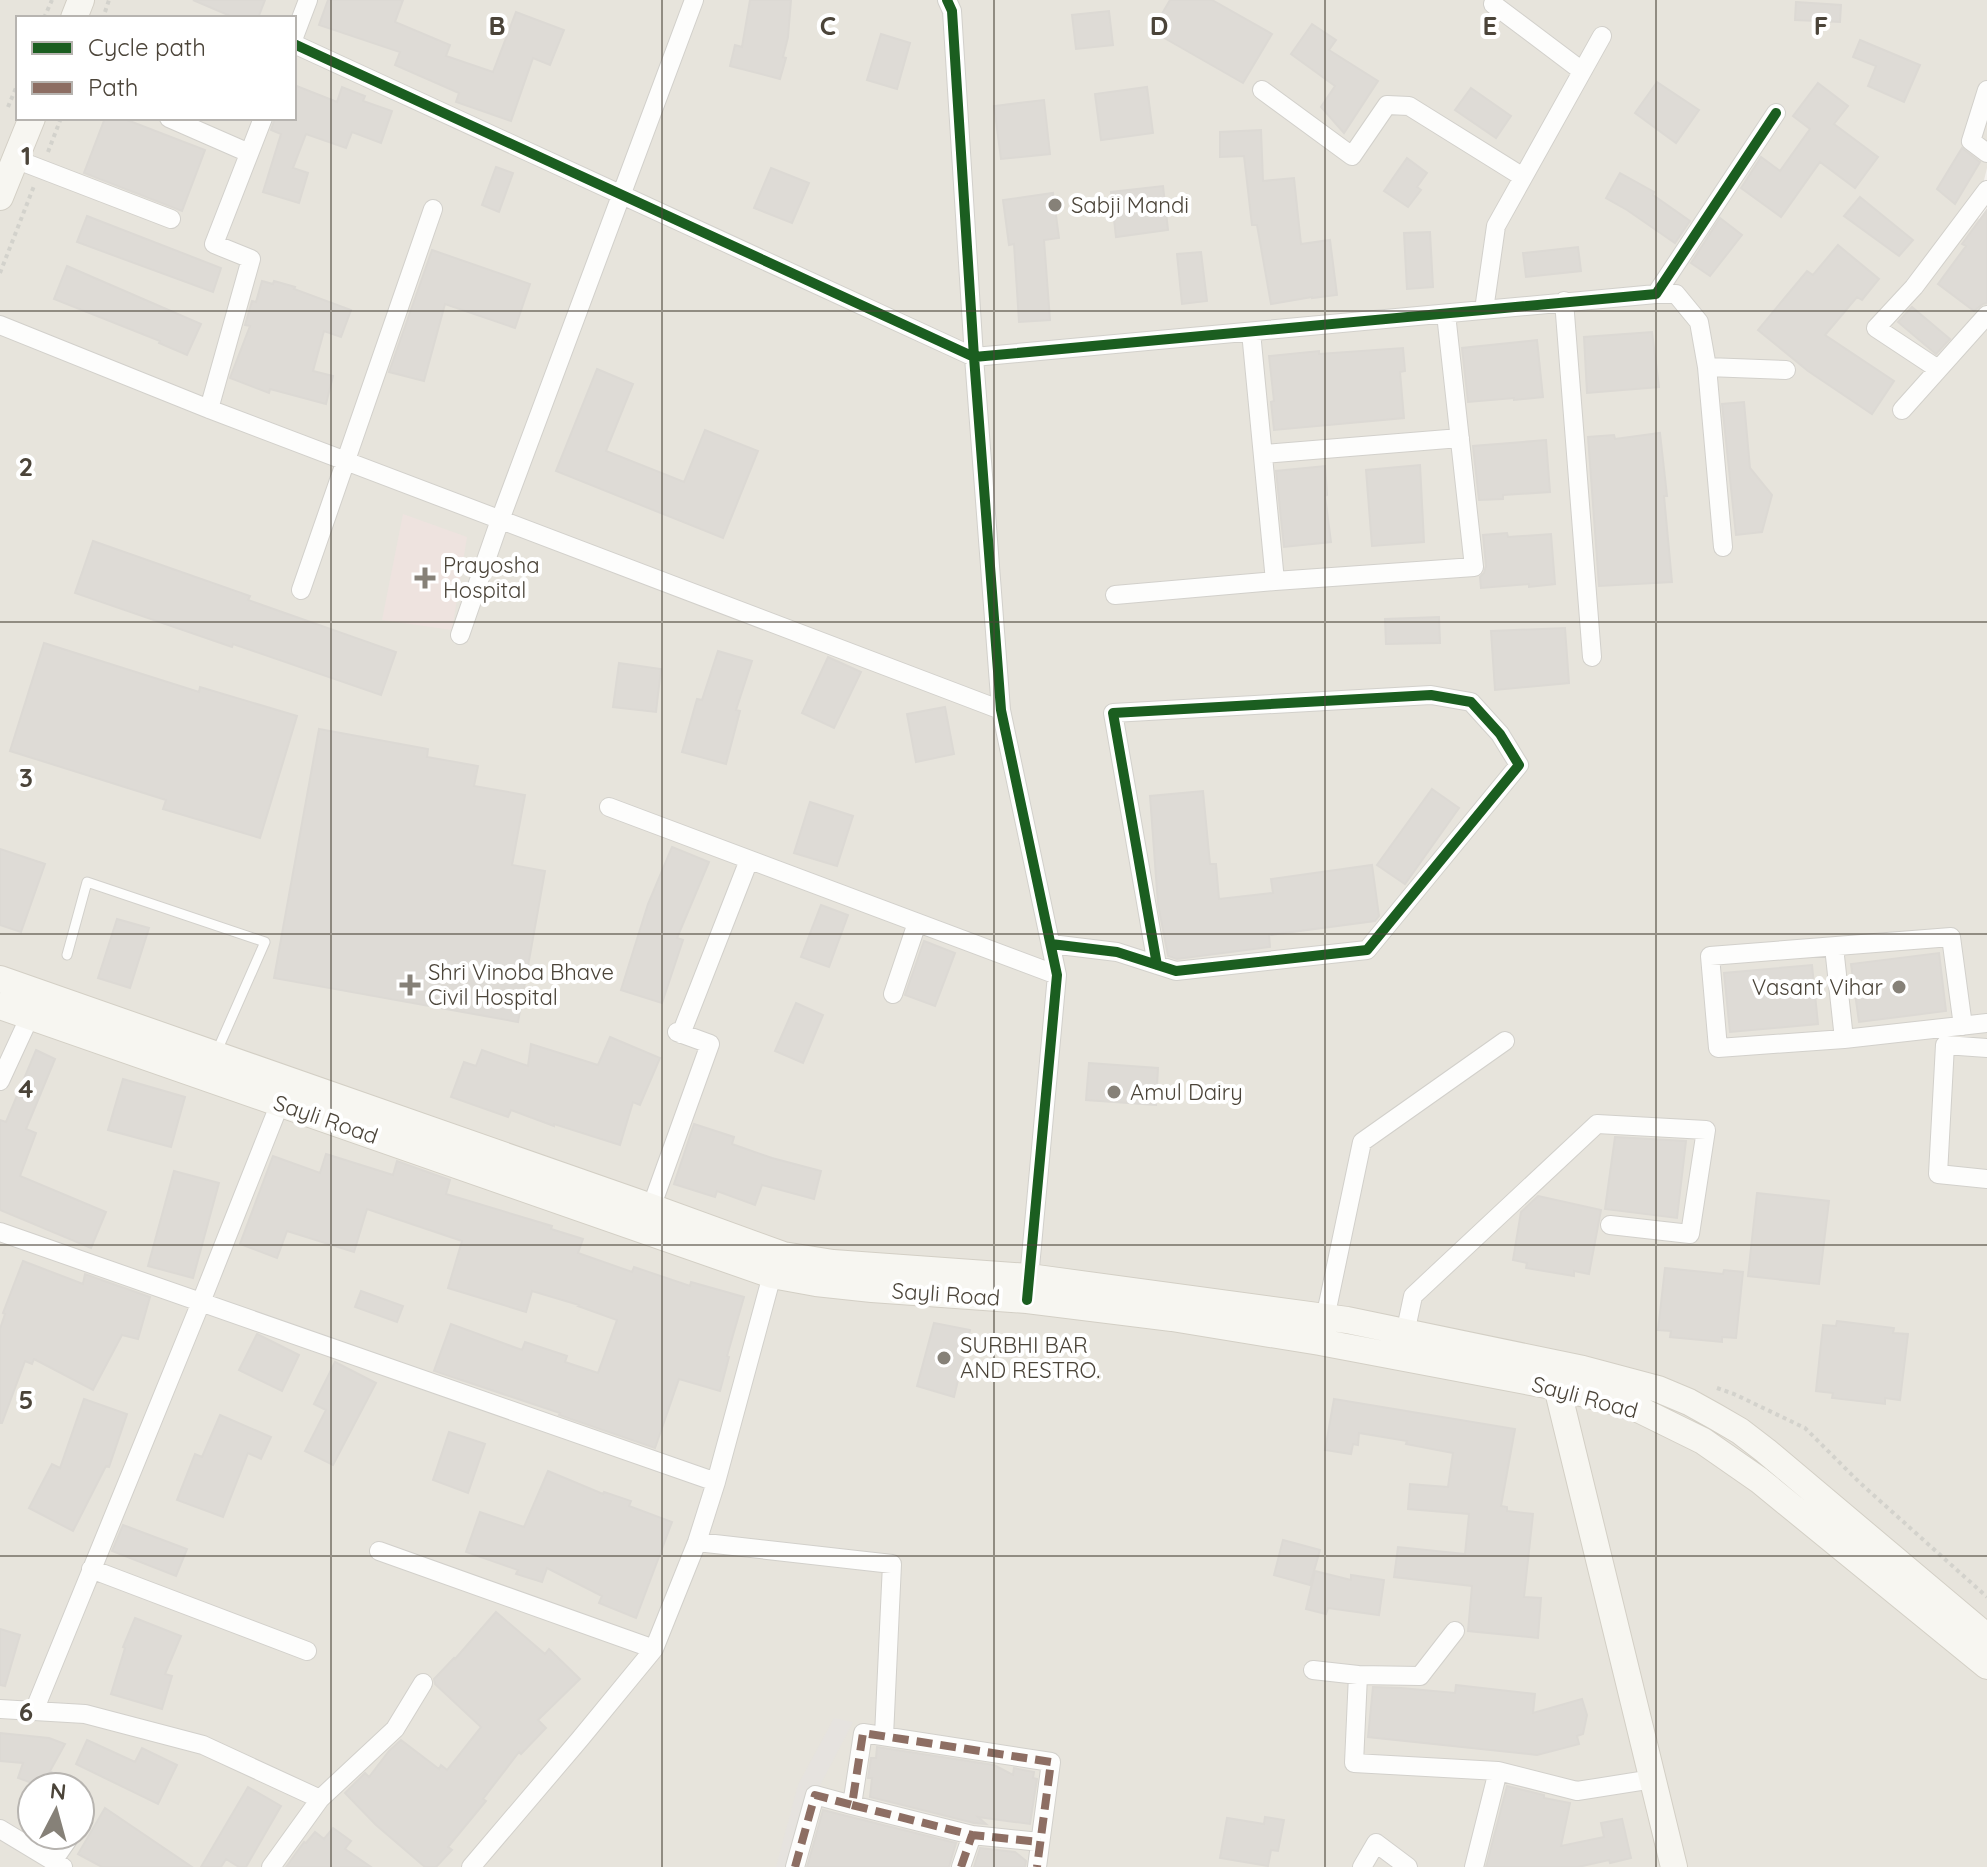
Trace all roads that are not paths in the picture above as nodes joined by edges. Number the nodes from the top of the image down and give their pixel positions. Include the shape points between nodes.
1 (308, 0) edge
2 (694, 0) edge
3 (947, 0) edge
4 (1493, 4) dead end
5 (296, 32) edge
6 (1602, 36) dead end
7 (296, 45) edge
8 (1582, 71) junction
9 (1262, 90) dead end
10 (1987, 90) edge
11 (1776, 113) dead end
12 (31, 120) edge
13 (174, 120) edge
14 (262, 120) edge
15 (249, 153) junction
16 (1987, 153) edge
17 (15, 159) junction
18 (1523, 177) junction
19 (1987, 190) edge
20 (622, 195) junction
21 (0, 197) edge
22 (433, 209) dead end
23 (171, 219) dead end
24 (1656, 294) junction
25 (1564, 301) junction
26 (1484, 310) junction
27 (1446, 314) junction
28 (1987, 315) edge
29 (0, 325) edge
30 (1251, 332) junction
31 (974, 357) junction
32 (1707, 367) junction
33 (1938, 369) junction
34 (1786, 370) dead end
35 (209, 409) junction
36 (1902, 410) dead end
37 (1460, 438) junction
38 (1263, 454) junction
39 (347, 462) junction
40 (500, 520) junction
41 (1723, 547) dead end
42 (1275, 581) junction
43 (301, 590) dead end
44 (1115, 595) dead end
45 (460, 635) dead end
46 (1592, 657) dead end
47 (1001, 710) junction
48 (609, 807) dead end
49 (749, 860) junction
50 (917, 923) junction
51 (1051, 944) junction
52 (1834, 947) junction
53 (67, 955) dead end
54 (1157, 965) junction
55 (1057, 975) junction
56 (0, 979) edge
57 (893, 994) dead end
58 (0, 1006) edge
59 (30, 1016) junction
60 (1987, 1023) edge
61 (1963, 1026) junction
62 (1844, 1039) junction
63 (1505, 1041) dead end
64 (1987, 1048) edge
65 (211, 1066) junction
66 (0, 1081) edge
67 (280, 1103) junction
68 (1987, 1179) edge
69 (647, 1218) junction
70 (1610, 1225) dead end
71 (0, 1232) edge
72 (772, 1275) junction
73 (1028, 1288) junction
74 (201, 1302) junction
75 (1325, 1316) junction
76 (1320, 1342) junction
77 (1402, 1345) junction
78 (1557, 1387) junction
79 (716, 1482) junction
80 (697, 1542) junction
81 (379, 1551) dead end
82 (91, 1569) junction
83 (1455, 1631) dead end
84 (1987, 1637) edge
85 (654, 1649) junction
86 (307, 1651) dead end
87 (1987, 1666) edge
88 (1313, 1670) dead end
89 (1358, 1675) junction
90 (423, 1683) dead end
91 (0, 1709) edge
92 (34, 1711) junction
93 (884, 1736) junction
94 (1498, 1771) junction
95 (1653, 1779) junction
96 (320, 1799) junction
97 (852, 1805) junction
98 (0, 1829) edge
99 (972, 1835) junction
100 (1040, 1842) junction
101 (58, 1864) edge
102 (271, 1867) edge
103 (471, 1867) edge
104 (795, 1867) edge
105 (961, 1867) edge
106 (1037, 1867) edge
107 (1362, 1867) edge
108 (1408, 1867) edge
109 (1474, 1867) edge
110 (1674, 1867) edge

1 - 5 street
2 - 20 street
3 - 31 street via 952,11
4 - 8 street
6 - 8 street
7 - 20 street
8 - 18 street
9 - 18 street via 1352,156 1387,105 1409,106
10 - 16 street via 1971,141
11 - 24 street
12 - 17 main road
13 - 15 street
14 - 15 street
15 - 35 street via 214,244 251,259
17 - 21 main road
17 - 23 street
18 - 26 street via 1496,226
19 - 33 street via 1876,328
20 - 31 street
20 - 40 street
22 - 39 street
24 - 25 street
24 - 32 street via 1676,294 1699,322
25 - 26 street
25 - 46 street
26 - 27 street
27 - 30 street
27 - 37 street
28 - 33 street
29 - 35 street
30 - 31 street
30 - 38 street
31 - 47 street
32 - 34 street
32 - 41 street
33 - 36 street
35 - 39 street
37 - 38 street
37 - 42 street via 1474,567
38 - 42 street
39 - 40 street
39 - 43 street
40 - 45 street
40 - 47 street
42 - 44 street
47 - 51 street
48 - 49 street
49 - 50 street
49 - 69 street via 679,1033 710,1044
50 - 55 street
50 - 57 street
51 - 54 street via 1117,952
51 - 55 street
52 - 61 street via 1951,937
52 - 62 street
52 - 62 street via 1710,956 1718,1048
53 - 65 lane via 87,882 265,942
54 - 54 street via 1176,971 1367,950 1519,765 1471,702 1431,695 1113,713
55 - 73 street
56 - 65 main road
58 - 59 main road, Sayli Road
59 - 65 main road, Sayli Road
59 - 66 street
60 - 61 street
61 - 62 street
63 - 75 street via 1362,1142
64 - 68 street via 1945,1045 1938,1174
65 - 67 main road, Sayli Road
65 - 69 main road
67 - 69 main road, Sayli Road
67 - 74 street
69 - 72 main road, Sayli Road
69 - 73 main road via 783,1255
70 - 77 street via 1690,1234 1706,1130 1597,1124 1413,1296
71 - 74 street
72 - 73 main road, Sayli Road via 872,1289
72 - 79 street
73 - 75 main road
73 - 76 main road, Sayli Road
74 - 79 street
74 - 82 street
75 - 76 street
75 - 77 main road
76 - 77 main road, Sayli Road
77 - 78 main road, Sayli Road
77 - 84 main road via 1583,1369 1689,1402 1766,1451
78 - 87 main road, Sayli Road via 1632,1406 1703,1441 1759,1480
78 - 95 main road
79 - 80 street
80 - 85 street
80 - 93 street via 892,1564
81 - 85 street
82 - 86 street
82 - 92 street
83 - 89 street via 1420,1676
85 - 103 street
88 - 89 street
89 - 94 street via 1354,1763
90 - 96 street via 395,1729
91 - 92 street
92 - 96 street via 85,1714 203,1745
93 - 97 street via 863,1733
93 - 100 street via 1051,1762
94 - 95 street via 1577,1791
94 - 109 street
95 - 110 main road
96 - 102 street
97 - 99 street
97 - 104 street via 815,1795
98 - 101 street
99 - 100 street
99 - 105 street
100 - 106 street
107 - 108 street via 1376,1843

